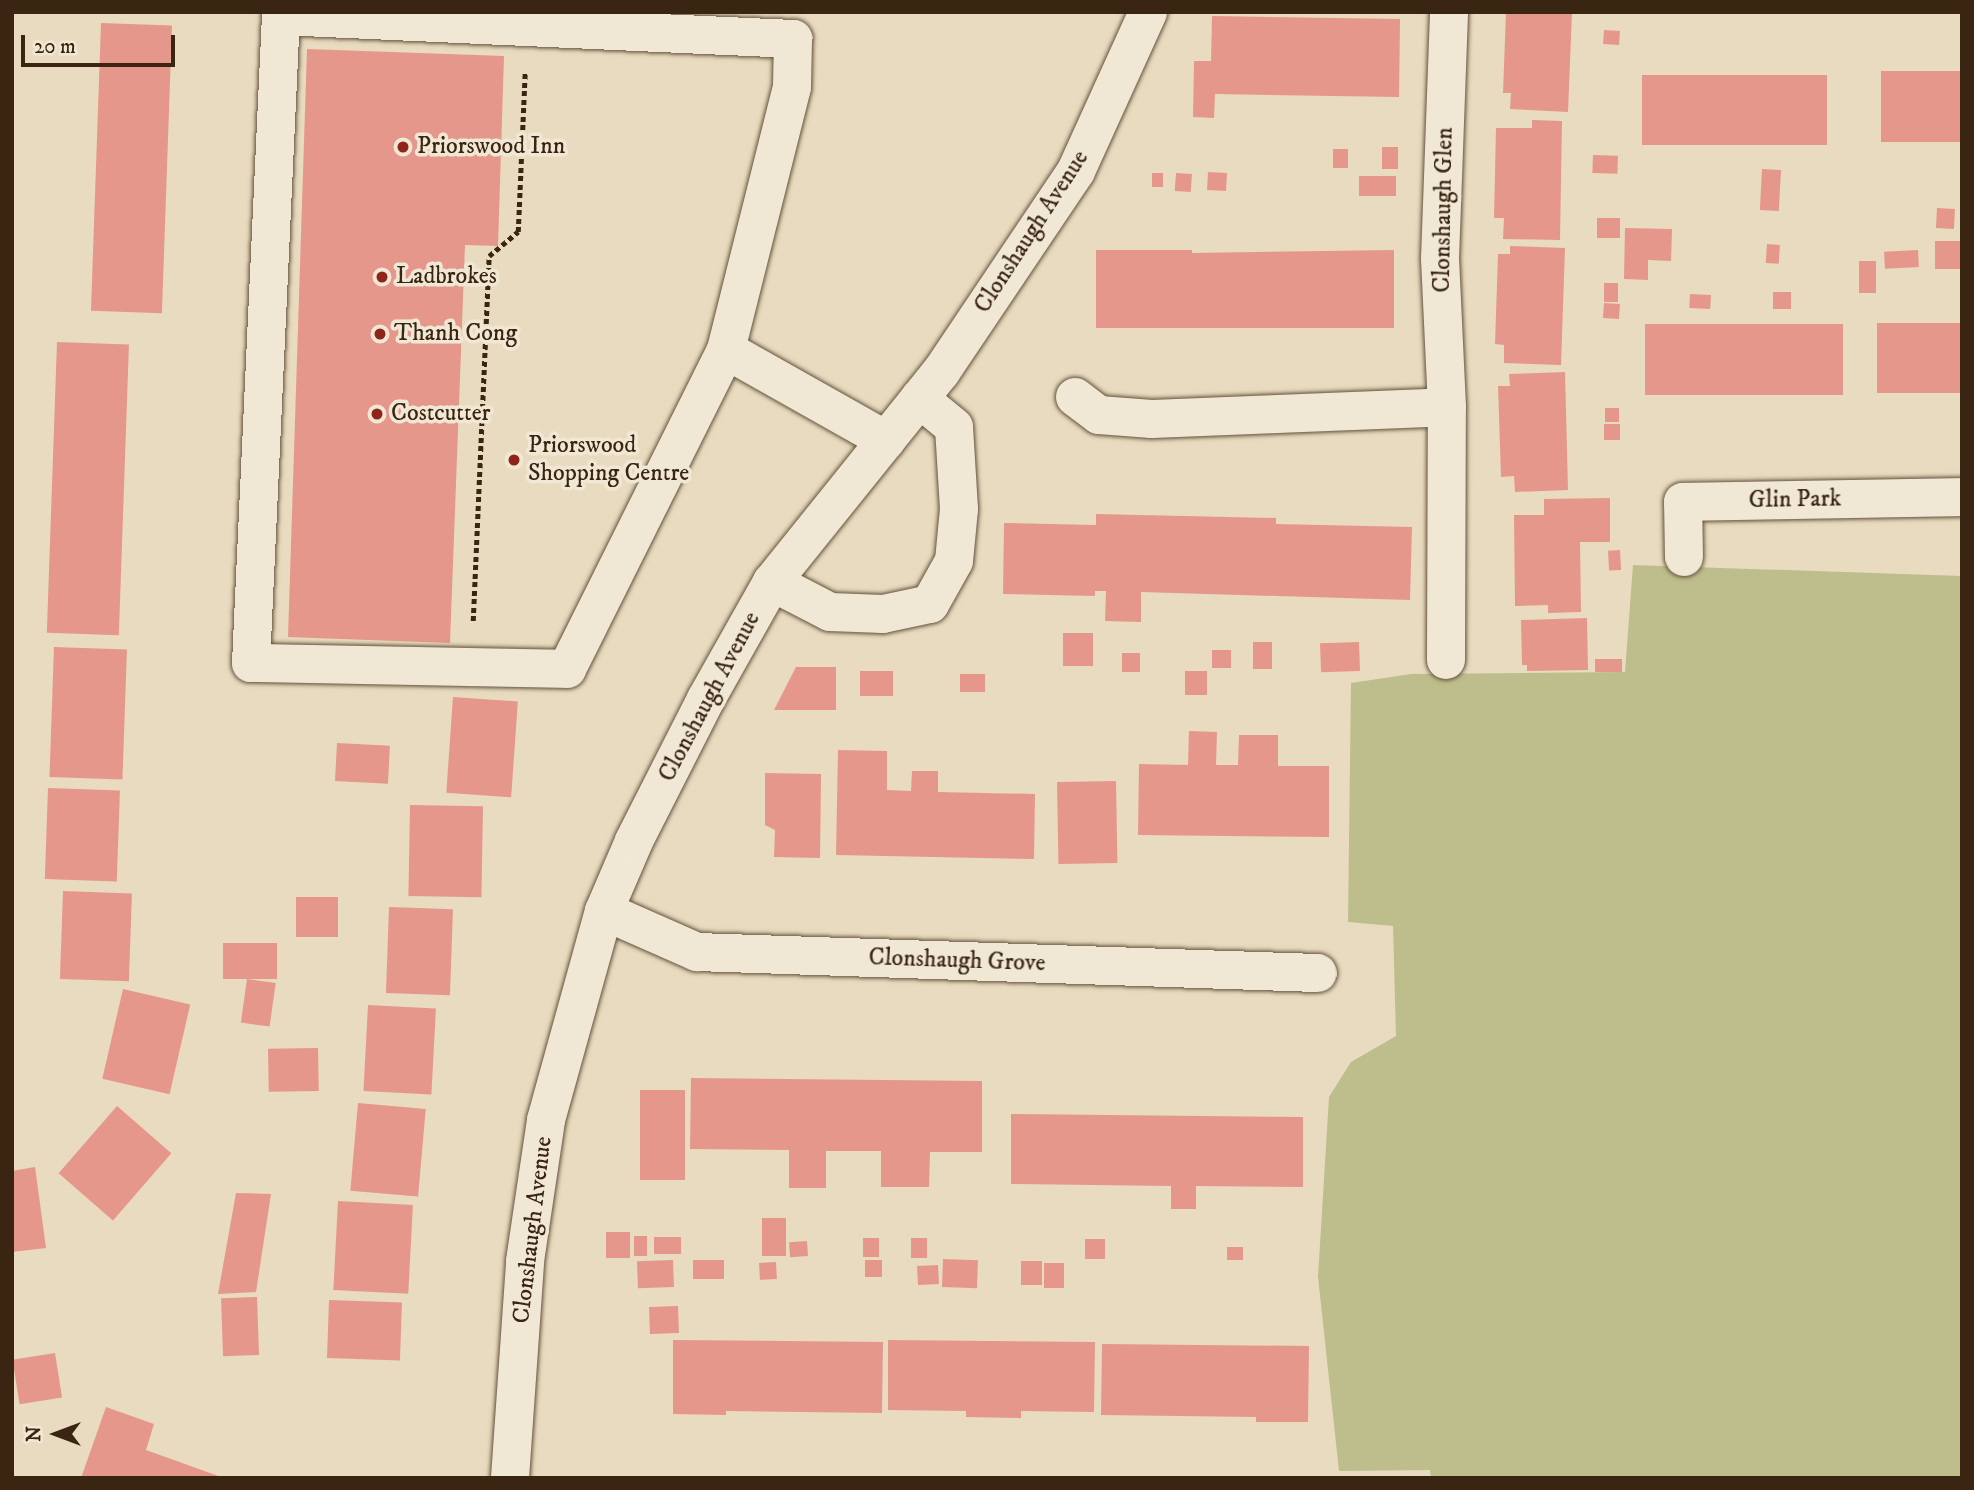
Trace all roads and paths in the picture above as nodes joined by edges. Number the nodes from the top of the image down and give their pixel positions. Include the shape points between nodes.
1 (1148, 12) edge
2 (1449, 12) edge
3 (527, 27) junction
4 (726, 350) junction
5 (1075, 397) dead end
6 (919, 398) junction
7 (1447, 407) junction
8 (886, 440) junction
9 (1962, 497) edge
10 (1684, 557) dead end
11 (772, 582) junction
12 (1446, 660) dead end
13 (471, 667) junction
14 (604, 911) junction
15 (1318, 973) dead end
16 (510, 1478) edge

1 - 6 street, Clonshaugh Avenue via 1076,171
2 - 7 street, Clonshaugh Glen via 1440,260
3 - 4 street via 793,39 792,87
3 - 13 path via 518,232 489,256
3 - 13 street via 281,16 251,663
4 - 8 street
4 - 13 street via 567,669
5 - 7 street via 1099,415 1152,419
6 - 8 street, Clonshaugh Avenue
6 - 11 street via 954,427 959,509 954,561 930,604 883,614 830,612
7 - 12 street, Clonshaugh Glen
8 - 11 street, Clonshaugh Avenue
9 - 10 street, Glin Park via 1683,502
11 - 14 street, Clonshaugh Avenue via 700,711
14 - 15 street, Clonshaugh Grove via 697,952
14 - 16 street, Clonshaugh Avenue via 546,1120 525,1261

